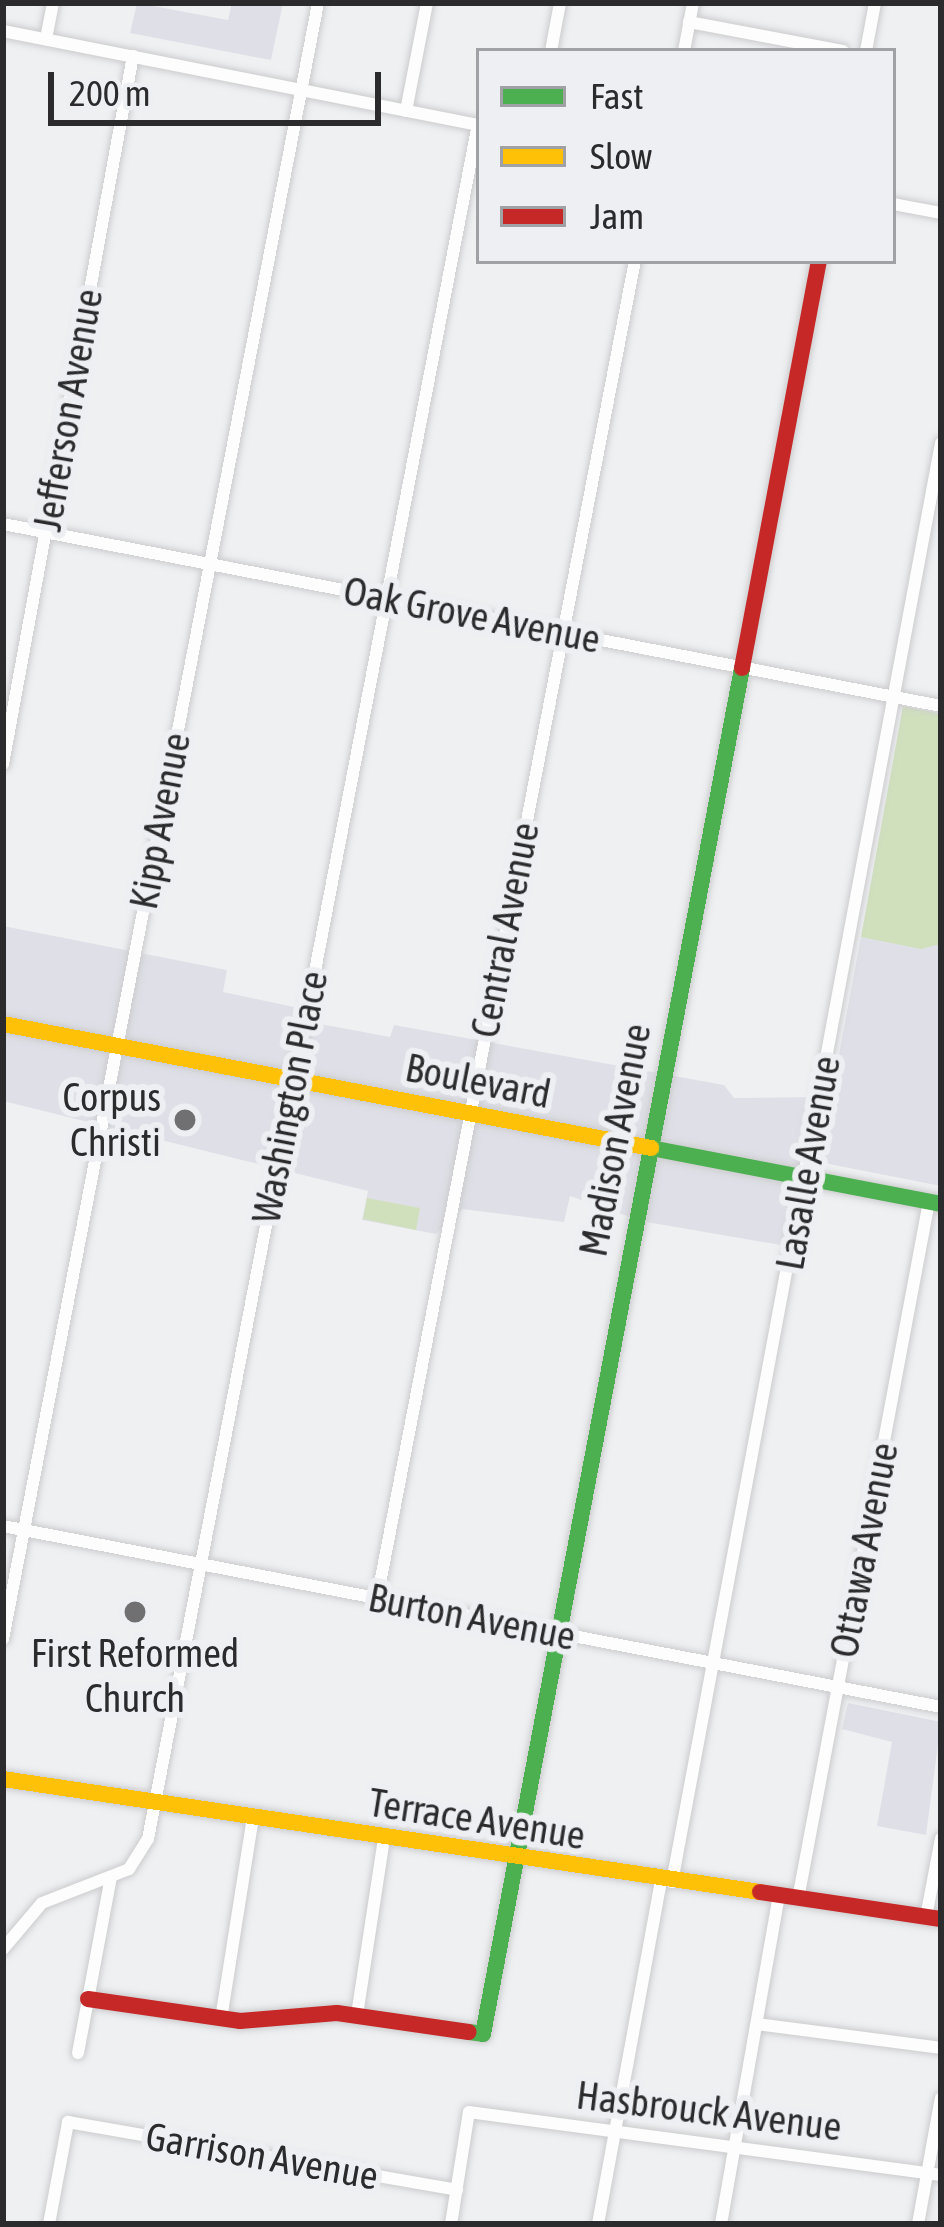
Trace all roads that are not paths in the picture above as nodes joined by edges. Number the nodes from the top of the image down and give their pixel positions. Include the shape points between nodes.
1 (53, 3) edge
2 (318, 3) edge
3 (427, 3) edge
4 (560, 3) edge
5 (693, 3) edge
6 (875, 3) edge
7 (689, 22) junction
8 (3, 32) edge
9 (46, 39) junction
10 (552, 48) edge
11 (685, 48) edge
12 (827, 48) edge
13 (867, 48) edge
14 (133, 56) junction
15 (303, 91) junction
16 (406, 111) junction
17 (476, 124) edge
18 (476, 134) edge
19 (896, 205) edge
20 (941, 214) edge
21 (634, 264) edge
22 (818, 264) edge
23 (941, 443) edge
24 (3, 524) edge
25 (46, 531) junction
26 (210, 561) junction
27 (386, 599) junction
28 (562, 633) junction
29 (741, 668) junction
30 (894, 697) junction
31 (941, 706) edge
32 (3, 764) edge
33 (3, 1024) edge
34 (118, 1045) junction
35 (294, 1079) junction
36 (470, 1113) junction
37 (646, 1147) junction
38 (805, 1178) junction
39 (935, 1203) edge
40 (3, 1526) edge
41 (22, 1538) junction
42 (200, 1564) junction
43 (377, 1599) junction
44 (554, 1632) junction
45 (3, 1639) edge
46 (713, 1663) junction
47 (838, 1687) junction
48 (941, 1707) edge
49 (3, 1779) edge
50 (155, 1802) junction
51 (253, 1818) junction
52 (941, 1838) edge
53 (384, 1839) junction
54 (510, 1858) junction
55 (110, 1877) junction
56 (666, 1881) junction
57 (779, 1897) junction
58 (798, 1899) junction
59 (934, 1918) edge
60 (3, 1949) edge
61 (88, 1999) junction
62 (357, 2015) junction
63 (221, 2019) junction
64 (757, 2024) junction
65 (941, 2048) edge
66 (78, 2053) dead end
67 (941, 2098) edge
68 (616, 2133) junction
69 (734, 2148) junction
70 (934, 2174) edge
71 (457, 2190) junction
72 (50, 2224) edge
73 (451, 2224) edge
74 (598, 2224) edge
75 (721, 2224) edge
76 (918, 2224) edge

1 - 9 street
2 - 15 street, Kipp Avenue
3 - 16 street
4 - 10 street
5 - 7 street
6 - 13 street
7 - 11 street
7 - 12 street
8 - 9 street
9 - 14 street
14 - 15 street
14 - 25 street, Jefferson Avenue
15 - 16 street
15 - 26 street, Kipp Avenue
16 - 17 street
18 - 27 street, Washington Place
19 - 20 street
21 - 28 street, Central Avenue
22 - 29 street, Madison Avenue
23 - 30 street, Lasalle Avenue
24 - 25 street, Oak Grove Avenue
25 - 26 street, Oak Grove Avenue
25 - 32 street, Jefferson Avenue
26 - 27 street, Oak Grove Avenue
26 - 34 street, Kipp Avenue
27 - 28 street, Oak Grove Avenue
27 - 35 street, Washington Place
28 - 29 street, Oak Grove Avenue
28 - 36 street, Central Avenue
29 - 30 street, Oak Grove Avenue
29 - 37 street, Madison Avenue
30 - 31 street, Oak Grove Avenue
30 - 38 street, Lasalle Avenue
33 - 34 street, Boulevard
34 - 35 street, Boulevard
34 - 41 street, Kipp Avenue
35 - 36 street, Boulevard
35 - 42 street, Washington Place
36 - 37 street, Boulevard
36 - 43 street, Central Avenue
37 - 38 street, Boulevard
37 - 44 street, Madison Avenue
38 - 39 street, Boulevard
38 - 46 street, Lasalle Avenue
39 - 47 street, Ottawa Avenue
40 - 41 street, Burton Avenue
41 - 42 street, Burton Avenue
41 - 45 street, Kipp Avenue
42 - 43 street, Burton Avenue
42 - 50 street, Washington Place
43 - 44 street, Burton Avenue
44 - 46 street, Burton Avenue
44 - 54 street, Madison Avenue
46 - 47 street, Burton Avenue
46 - 56 street, Lasalle Avenue
47 - 48 street, Burton Avenue
47 - 58 street, Ottawa Avenue
49 - 50 street, Terrace Avenue
50 - 51 street, Terrace Avenue
50 - 55 street, Washington Place via 144,1850
51 - 53 street, Terrace Avenue
51 - 63 street
52 - 59 street
53 - 54 street, Terrace Avenue
53 - 62 street
54 - 56 street, Terrace Avenue
54 - 62 street, Madison Avenue via 483,2034
55 - 60 street via 50,1897
55 - 61 street
56 - 57 street, Terrace Avenue
56 - 68 street, Lasalle Avenue
57 - 58 street, Terrace Avenue
57 - 64 street
58 - 59 street, Terrace Avenue
61 - 63 street
61 - 66 street
62 - 63 street
64 - 65 street
64 - 69 street
67 - 70 street
68 - 69 street, Hasbrouck Avenue
68 - 71 street, Hasbrouck Avenue via 469,2112
68 - 74 street, Lasalle Avenue
69 - 70 street, Hasbrouck Avenue
69 - 75 street
70 - 76 street
71 - 72 street, Garrison Avenue via 68,2122
71 - 73 street

